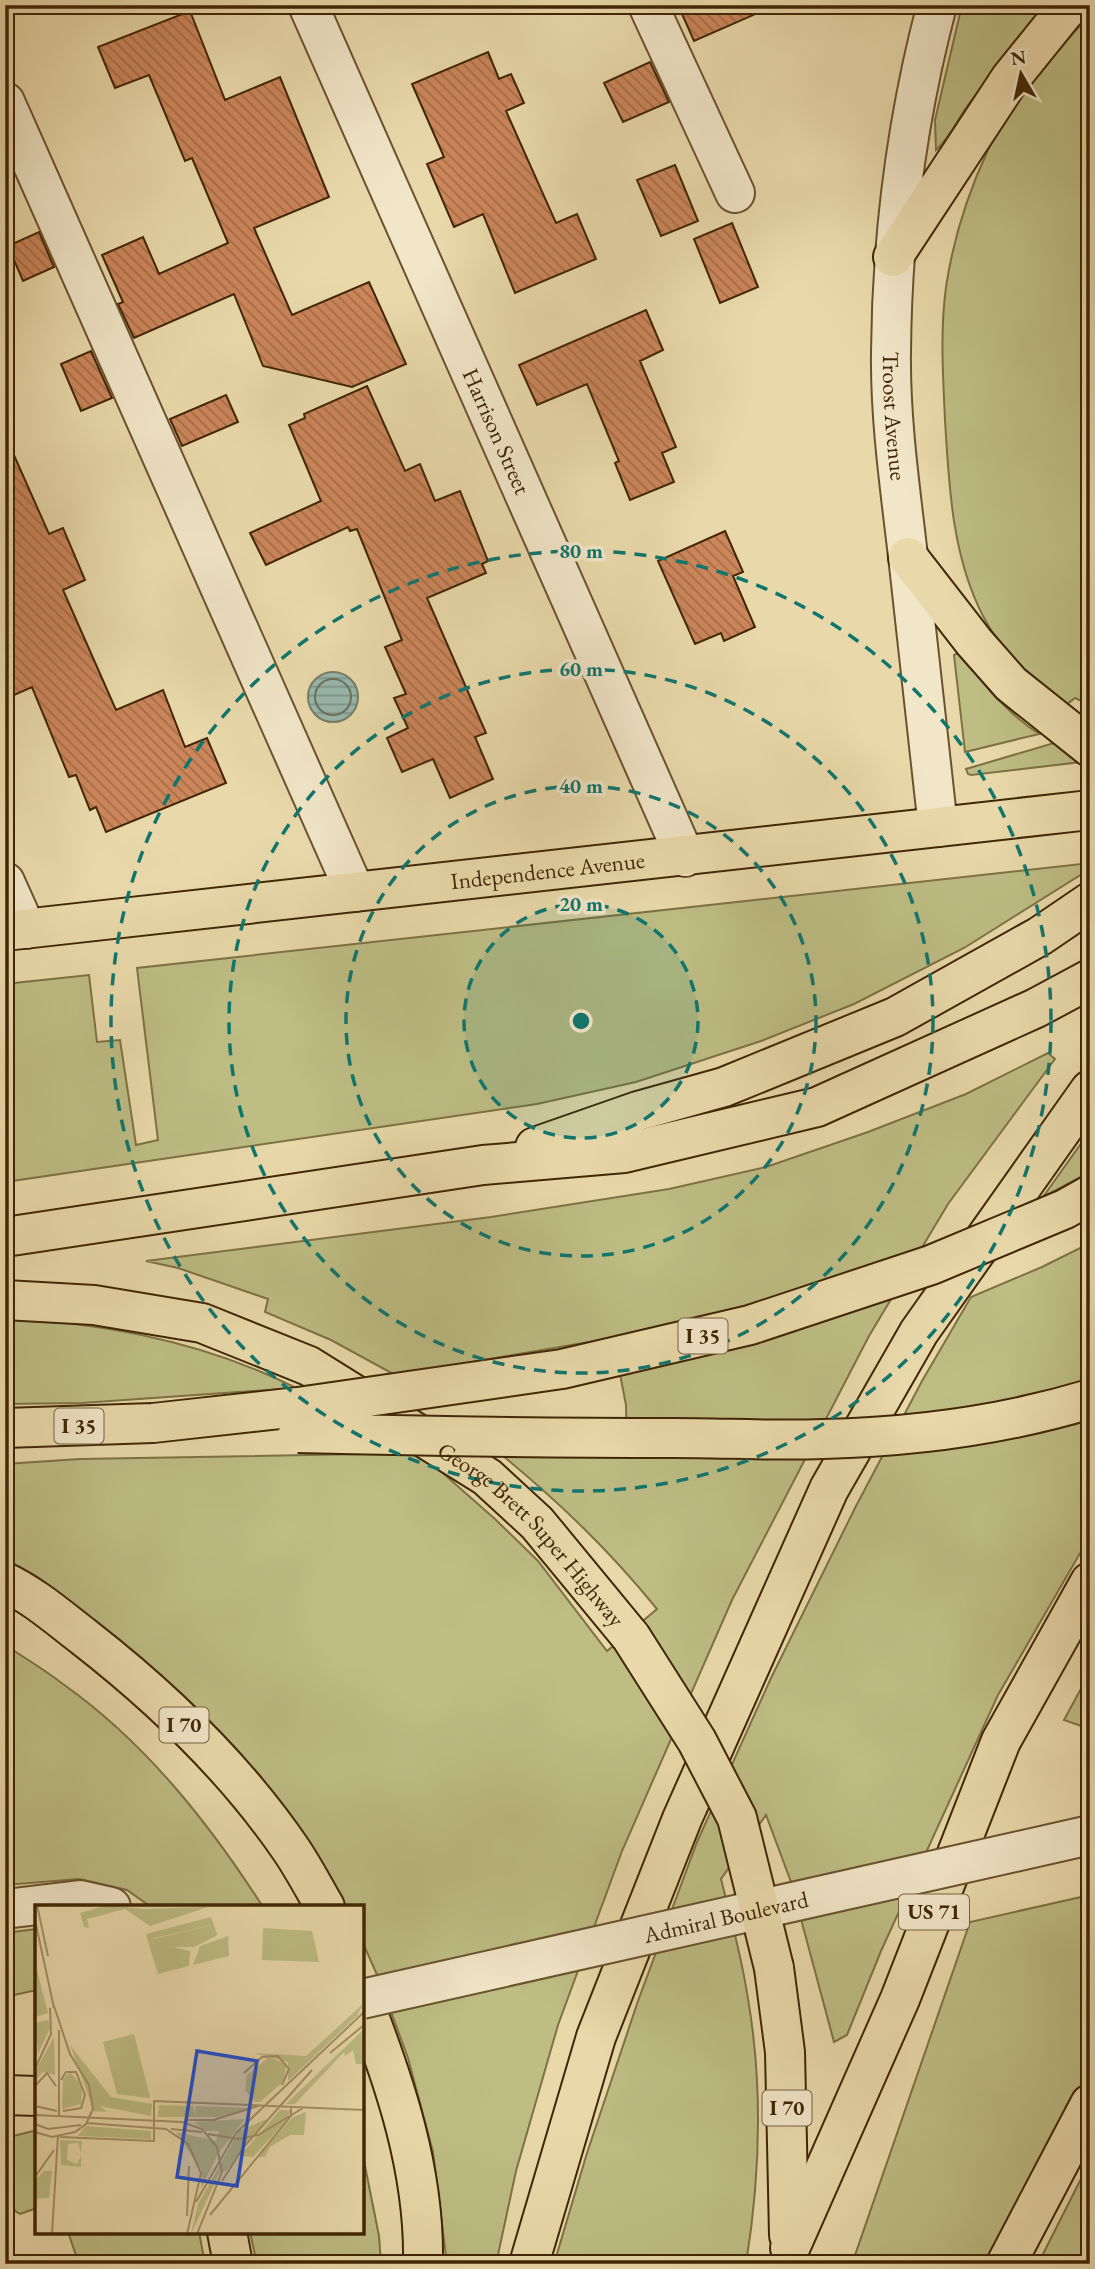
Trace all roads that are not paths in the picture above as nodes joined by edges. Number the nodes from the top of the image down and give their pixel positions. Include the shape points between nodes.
1 (308, 5) edge
2 (649, 5) edge
3 (937, 5) edge
4 (1072, 5) edge
5 (5, 102) edge
6 (734, 193) dead end
7 (893, 257) junction
8 (908, 556) junction
9 (1090, 747) edge
10 (1090, 810) edge
11 (938, 827) junction
12 (685, 857) junction
13 (5, 881) edge
14 (355, 892) junction
15 (1090, 902) edge
16 (15, 930) edge
17 (1090, 979) edge
18 (1090, 1090) edge
19 (483, 1165) junction
20 (1090, 1195) edge
21 (5, 1237) edge
22 (5, 1300) edge
23 (1090, 1399) edge
24 (298, 1420) junction
25 (5, 1429) edge
26 (5, 1582) edge
27 (1090, 1582) edge
28 (1090, 1835) edge
29 (35, 1905) edge
30 (38, 1905) edge
31 (102, 1905) edge
32 (323, 1905) edge
33 (5, 1909) edge
34 (364, 1998) edge
35 (364, 2003) edge
36 (35, 2081) edge
37 (5, 2088) edge
38 (5, 2095) edge
39 (35, 2096) edge
40 (1090, 2104) edge
41 (228, 2234) edge
42 (788, 2256) edge
43 (233, 2264) edge
44 (423, 2264) edge
45 (529, 2264) edge
46 (1006, 2264) edge

1 - 12 street, Harrison Street
2 - 6 street
3 - 7 street, Troost Avenue via 920,68
4 - 7 main road via 1010,79
5 - 14 street
7 - 8 street, Troost Avenue via 895,445
8 - 9 main road via 1011,684
8 - 11 street, Troost Avenue
10 - 11 main road, Independence Avenue
11 - 12 main road, Independence Avenue
12 - 14 main road, Independence Avenue
13 - 16 street
14 - 16 main road, Independence Avenue
15 - 19 main road via 1040,936 895,1017 724,1087 638,1111
17 - 19 main road via 817,1107 624,1153
18 - 45 main road via 919,1332 829,1489 682,1819 596,2037
19 - 21 main road
20 - 24 main road, I 35, bridge via 930,1265 750,1325
22 - 42 main road, George Brett Super Highway / I 70, bridge via 94,1305 202,1323 309,1366 487,1477 537,1523 631,1637 697,1741 737,1818 774,1968 785,2052
23 - 24 main road, bridge via 981,1424 822,1440 490,1437
24 - 25 main road, I 35
26 - 32 main road, I 70 via 25,1591 108,1656 191,1732 240,1784 293,1852
27 - 42 main road, US 71 via 1001,1741 900,2000
28 - 34 street, Admiral Boulevard, bridge
29 - 33 street
30 - 31 street via 80,1900
35 - 44 main road via 409,2134
36 - 37 street
38 - 39 main road
40 - 46 main road
41 - 43 main road

